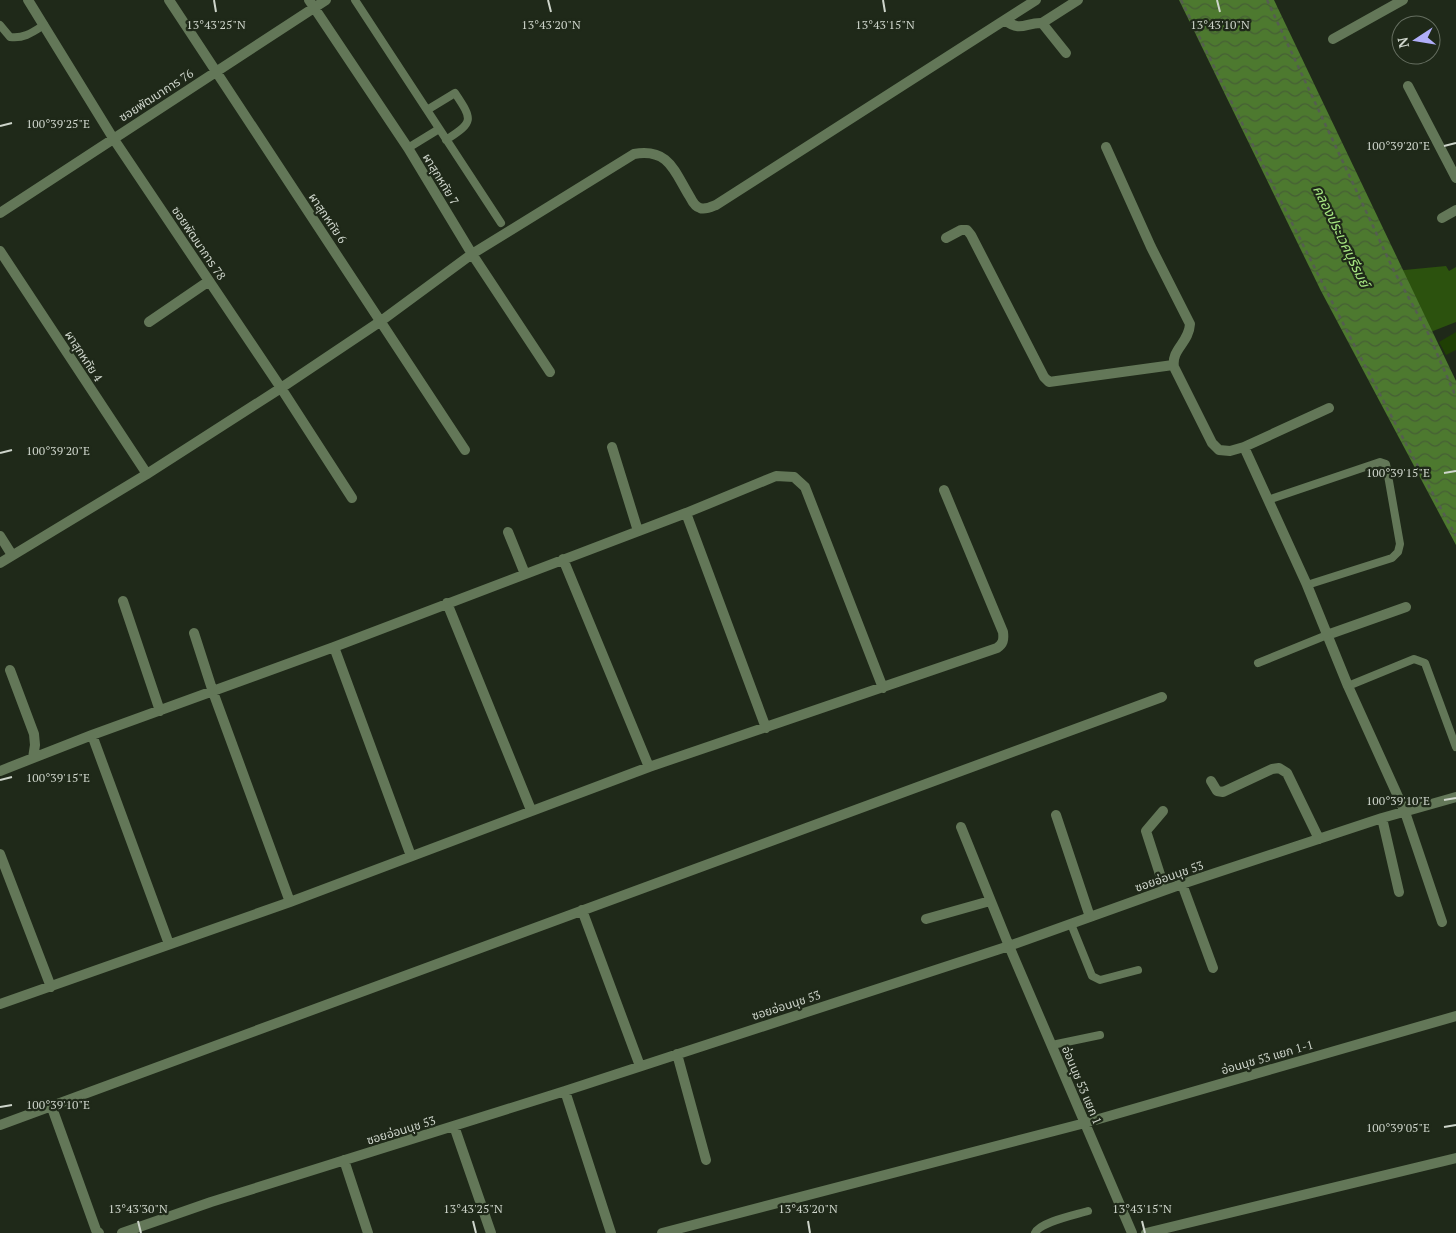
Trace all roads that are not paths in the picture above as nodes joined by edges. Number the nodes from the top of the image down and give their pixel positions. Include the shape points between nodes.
1 (28, 0) edge
2 (169, 0) edge
3 (326, 0) edge
4 (355, 0) edge
5 (1036, 0) edge
6 (1078, 0) edge
7 (1403, 0) edge
8 (312, 4) edge
9 (1005, 20) junction
10 (1042, 23) junction
11 (0, 25) edge
12 (44, 25) junction
13 (1333, 39) dead end
14 (1066, 53) dead end
15 (215, 71) junction
16 (1408, 86) dead end
17 (427, 110) junction
18 (439, 129) junction
19 (113, 138) junction
20 (446, 140) junction
21 (1106, 147) dead end
22 (408, 148) junction
23 (1456, 178) edge
24 (1456, 210) edge
25 (0, 212) edge
26 (1442, 218) dead end
27 (501, 223) dead end
28 (946, 238) dead end
29 (0, 251) edge
30 (472, 254) junction
31 (209, 280) junction
32 (381, 321) junction
33 (149, 322) dead end
34 (1173, 364) junction
35 (550, 372) dead end
36 (281, 388) junction
37 (1329, 408) dead end
38 (612, 447) dead end
39 (1244, 448) junction
40 (465, 450) dead end
41 (147, 474) junction
42 (944, 490) dead end
43 (352, 498) dead end
44 (1268, 500) junction
45 (686, 514) junction
46 (508, 532) dead end
47 (638, 532) junction
48 (0, 536) edge
49 (12, 555) junction
50 (563, 559) junction
51 (0, 563) edge
52 (524, 574) junction
53 (1307, 585) junction
54 (123, 601) dead end
55 (447, 603) junction
56 (1406, 607) dead end
57 (194, 633) dead end
58 (1327, 635) junction
59 (334, 648) junction
60 (1258, 663) dead end
61 (10, 670) dead end
62 (1348, 686) junction
63 (884, 688) junction
64 (213, 692) junction
65 (1162, 697) dead end
66 (160, 711) junction
67 (766, 728) junction
68 (92, 735) junction
69 (1456, 747) edge
70 (33, 758) junction
71 (649, 767) junction
72 (0, 771) edge
73 (1211, 781) dead end
74 (1454, 797) edge
75 (1456, 808) edge
76 (532, 810) junction
77 (1163, 811) dead end
78 (1405, 812) junction
79 (1056, 815) dead end
80 (1382, 818) junction
81 (961, 827) dead end
82 (1319, 839) junction
83 (0, 854) edge
84 (412, 856) junction
85 (1182, 884) junction
86 (1165, 890) junction
87 (1399, 892) dead end
88 (990, 900) junction
89 (290, 902) junction
90 (582, 910) junction
91 (1090, 917) junction
92 (926, 919) dead end
93 (1442, 922) dead end
94 (1072, 924) junction
95 (169, 944) junction
96 (1009, 946) junction
97 (1213, 968) dead end
98 (1138, 970) dead end
99 (51, 987) junction
100 (0, 1004) edge
101 (1456, 1016) edge
102 (1100, 1035) dead end
103 (1052, 1045) junction
104 (677, 1054) junction
105 (640, 1066) junction
106 (565, 1091) junction
107 (51, 1106) junction
108 (1085, 1123) junction
109 (0, 1125) edge
110 (454, 1126) junction
111 (1456, 1158) edge
112 (344, 1160) junction
113 (706, 1160) dead end
114 (1088, 1211) dead end
115 (98, 1233) edge
116 (122, 1233) edge
117 (368, 1233) edge
118 (491, 1233) edge
119 (611, 1233) edge
120 (662, 1233) edge
121 (1035, 1233) edge
122 (1132, 1233) edge
123 (1146, 1233) edge

1 - 12 street, ซอยพัฒนาการ 78
2 - 15 street, ผาสุกหทัย 6
3 - 8 street, ซอยพัฒนาการ 76
4 - 17 lane
5 - 9 street
6 - 10 street
7 - 13 street
8 - 15 street, ซอยพัฒนาการ 76
8 - 22 street, ผาสุกหทัย 7
9 - 10 street via 1022,28
9 - 30 street via 716,205 700,208 693,203 669,163 656,154 634,154
10 - 14 street
11 - 12 lane via 10,37 17,38 25,37
12 - 19 street, ซอยพัฒนาการ 78
15 - 19 street, ซอยพัฒนาการ 76
15 - 32 street, ผาสุกหทัย 6
16 - 23 street
17 - 18 lane
17 - 20 lane via 455,92 468,112 464,129
18 - 20 lane
18 - 22 lane
19 - 25 street, ซอยพัฒนาการ 76
19 - 31 street, ซอยพัฒนาการ 78
20 - 27 lane
21 - 34 street via 1190,324 1187,338
22 - 30 street, ผาสุกหทัย 7
24 - 26 street
28 - 34 street via 961,230 971,235 1049,382
29 - 41 street, ผาสุกหทัย 4
30 - 32 street
30 - 35 street, ผาสุกหทัย 7
31 - 33 street
31 - 36 street, ซอยพัฒนาการ 78
32 - 36 street
32 - 40 street, ผาสุกหทัย 6
34 - 39 street via 1212,443 1219,450
36 - 41 street
36 - 43 street, ซอยพัฒนาการ 78
37 - 39 street
38 - 47 street
39 - 44 street
41 - 49 street
42 - 63 street via 1004,639 997,648
44 - 53 street
44 - 53 lane via 1380,462 1386,464 1400,544 1398,552 1392,558
45 - 47 street
45 - 63 street via 776,476 794,477 805,487
45 - 67 street
46 - 52 street
47 - 50 street
48 - 49 street
49 - 51 street
50 - 52 street
50 - 71 street
52 - 55 street
53 - 58 street
54 - 66 street
55 - 59 street
55 - 76 street
56 - 58 street
57 - 64 street
58 - 60 lane
58 - 62 street
59 - 64 street
59 - 84 street
61 - 70 street via 34,734
62 - 69 lane via 1414,659 1421,660 1425,663
62 - 78 street
63 - 67 street
64 - 66 street
64 - 89 street
65 - 90 street
66 - 68 street
67 - 71 street
68 - 70 street
68 - 95 street
70 - 72 street
71 - 76 street
73 - 82 street via 1217,791 1223,792 1272,769 1287,772
74 - 75 street
74 - 78 street, ซอยอ่อนนุช 53
76 - 84 street
77 - 86 street via 1146,831
78 - 80 street, ซอยอ่อนนุช 53
78 - 93 street
79 - 91 street
80 - 82 street, ซอยอ่อนนุช 53
80 - 87 street
81 - 88 street, อ่อนนุช 53 แยก 1
82 - 85 street, ซอยอ่อนนุช 53
83 - 99 street
84 - 89 street
85 - 86 street, ซอยอ่อนนุช 53
85 - 97 street
86 - 91 street, ซอยอ่อนนุช 53
88 - 92 street
88 - 96 street, อ่อนนุช 53 แยก 1
89 - 95 street
90 - 105 street
90 - 107 street
91 - 94 street, ซอยอ่อนนุช 53
94 - 96 street, ซอยอ่อนนุช 53
94 - 98 lane via 1092,976 1100,980
95 - 99 street
96 - 103 street, อ่อนนุช 53 แยก 1
96 - 104 street, ซอยอ่อนนุช 53
99 - 100 street
101 - 108 street, อ่อนนุช 53 แยก 1-1
102 - 103 lane
103 - 108 street, อ่อนนุช 53 แยก 1
104 - 105 street, ซอยอ่อนนุช 53
104 - 113 street
105 - 106 street, ซอยอ่อนนุช 53
106 - 110 street, ซอยอ่อนนุช 53
106 - 119 street
107 - 109 street
107 - 115 street
108 - 120 street, อ่อนนุช 53 แยก 1-1
108 - 122 street, อ่อนนุช 53 แยก 1
110 - 112 street, ซอยอ่อนนุช 53
110 - 118 street
111 - 123 street
112 - 116 street, ซอยอ่อนนุช 53
112 - 117 street
114 - 121 lane via 1043,1225

